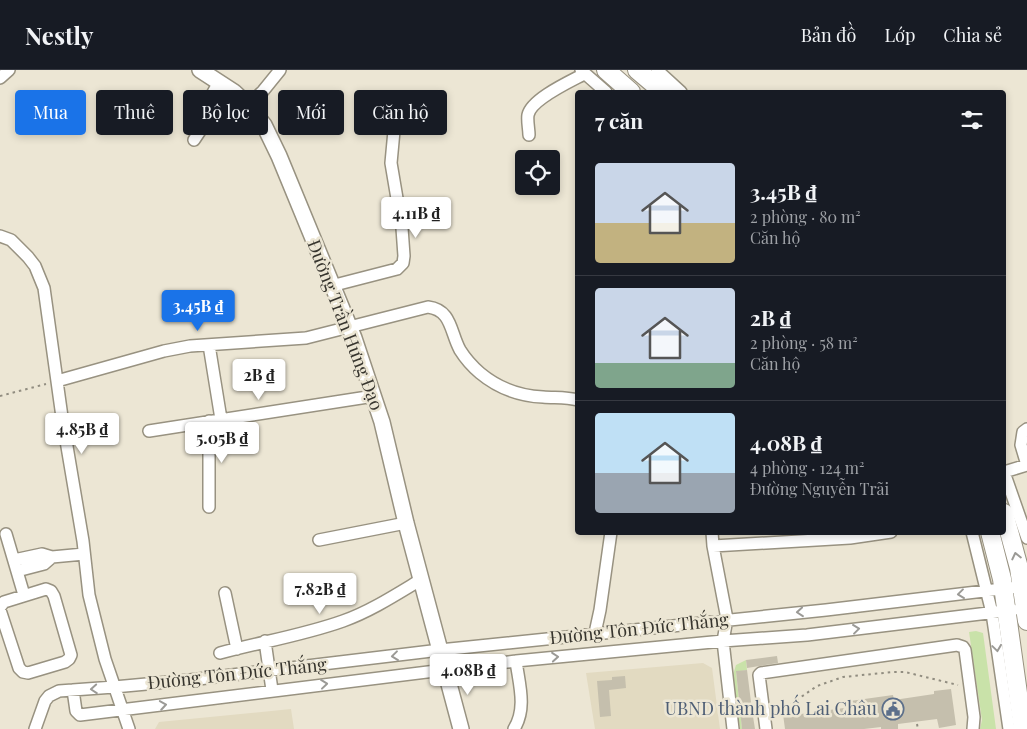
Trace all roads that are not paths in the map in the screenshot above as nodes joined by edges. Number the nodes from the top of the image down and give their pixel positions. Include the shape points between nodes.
1 (9, 70) edge
2 (200, 70) edge
3 (280, 70) edge
4 (606, 70) edge
5 (637, 70) edge
6 (657, 70) edge
7 (582, 72) edge
8 (0, 78) edge
9 (219, 82) junction
10 (229, 90) edge
11 (264, 90) edge
12 (604, 90) edge
13 (629, 90) edge
14 (661, 90) edge
15 (679, 90) edge
16 (268, 133) edge
17 (394, 135) edge
18 (529, 135) dead end
19 (194, 140) dead end
20 (0, 236) edge
21 (332, 286) junction
22 (350, 328) junction
23 (209, 345) junction
24 (56, 381) junction
25 (374, 396) junction
26 (575, 400) edge
27 (220, 419) junction
28 (209, 421) junction
29 (1027, 429) edge
30 (149, 431) dead end
31 (1027, 465) edge
32 (1006, 471) edge
33 (1006, 478) edge
34 (209, 506) dead end
35 (1006, 519) edge
36 (406, 522) junction
37 (6, 534) dead end
38 (611, 535) edge
39 (712, 535) edge
40 (849, 535) edge
41 (973, 535) edge
42 (990, 535) edge
43 (1027, 538) edge
44 (319, 540) dead end
45 (713, 546) junction
46 (84, 554) junction
47 (15, 566) junction
48 (422, 580) junction
49 (1024, 587) edge
50 (996, 589) junction
51 (225, 593) dead end
52 (24, 595) junction
53 (0, 608) edge
54 (999, 612) junction
55 (1026, 612) edge
56 (727, 619) junction
57 (595, 633) junction
58 (265, 641) junction
59 (723, 641) junction
60 (237, 648) junction
61 (440, 650) junction
62 (220, 653) dead end
63 (516, 661) junction
64 (446, 670) junction
65 (270, 671) junction
66 (114, 687) junction
67 (73, 690) junction
68 (272, 690) junction
69 (123, 711) junction
70 (766, 726) edge
71 (35, 729) edge
72 (129, 729) edge
73 (461, 729) edge
74 (514, 729) edge
75 (733, 729) edge
76 (973, 729) edge
77 (1009, 729) edge
78 (1023, 729) edge

1 - 8 street
2 - 9 main road, Đường Trần Hưng Đạo
3 - 11 street
4 - 13 highway
5 - 14 highway
6 - 15 street
7 - 12 street
7 - 18 street via 532,107 528,114
9 - 10 main road, Đường Trần Hưng Đạo
9 - 19 street via 209,100 202,128
16 - 21 main road, Đường Trần Hưng Đạo
17 - 21 street via 391,163 402,228 403,263 397,269
20 - 24 street via 20,248 35,266 42,282
21 - 22 main road, Đường Trần Hưng Đạo
22 - 23 street via 306,338
22 - 25 main road, Đường Trần Hưng Đạo
22 - 26 street via 428,307 437,308 444,314 468,361 501,387 523,395
23 - 24 street via 164,351
23 - 27 street
24 - 46 street
25 - 27 street
25 - 36 main road, Đường Trần Hưng Đạo
27 - 28 street
28 - 30 street
28 - 34 street
29 - 31 street via 1021,440
31 - 32 street
33 - 43 street
49 -> 35 highway
36 - 44 street
36 - 48 main road, Đường Trần Hưng Đạo
37 - 47 street
38 - 57 street
39 - 45 street
40 - 45 street
41 - 50 street
42 - 50 highway
45 - 56 street
46 - 47 street via 52,557 44,564
46 - 66 street via 93,612
47 - 52 street
48 - 58 street via 345,620
48 - 61 main road, Đường Trần Hưng Đạo
49 - 50 street, Đường Tôn Đức Thắng
49 - 55 highway
50 - 54 highway
50 -> 56 street, Đường Tôn Đức Thắng
51 - 60 street
52 - 53 street via 4,602
52 - 53 street via 46,589 53,594 71,654 67,661 23,672
54 - 55 street, Đường Tôn Đức Thắng
59 -> 54 street, Đường Tôn Đức Thắng via 807,635
54 -> 77 street
54 - 78 highway
56 - 57 street, Đường Tôn Đức Thắng
56 - 59 street
57 - 61 street, Đường Tôn Đức Thắng
58 - 60 street
58 - 65 street
63 -> 59 street, Đường Tôn Đức Thắng
59 - 75 street
60 - 62 street
61 - 64 main road, Đường Trần Hưng Đạo
61 -> 65 street, Đường Tôn Đức Thắng
63 - 64 street, Đường Tôn Đức Thắng
63 - 74 street via 522,696 521,716
68 -> 64 street, Đường Tôn Đức Thắng
64 - 73 main road, Đường Trần Hưng Đạo
65 - 66 street, Đường Tôn Đức Thắng
65 - 68 street
66 -> 67 street, Đường Tôn Đức Thắng
66 - 69 street
67 - 69 street, Đường Tôn Đức Thắng via 76,711 80,715
67 - 71 street, Đường Tôn Đức Thắng via 49,696 42,706
69 -> 68 street, Đường Tôn Đức Thắng
69 - 72 street
70 - 76 street via 759,676 764,672 957,645 965,650

